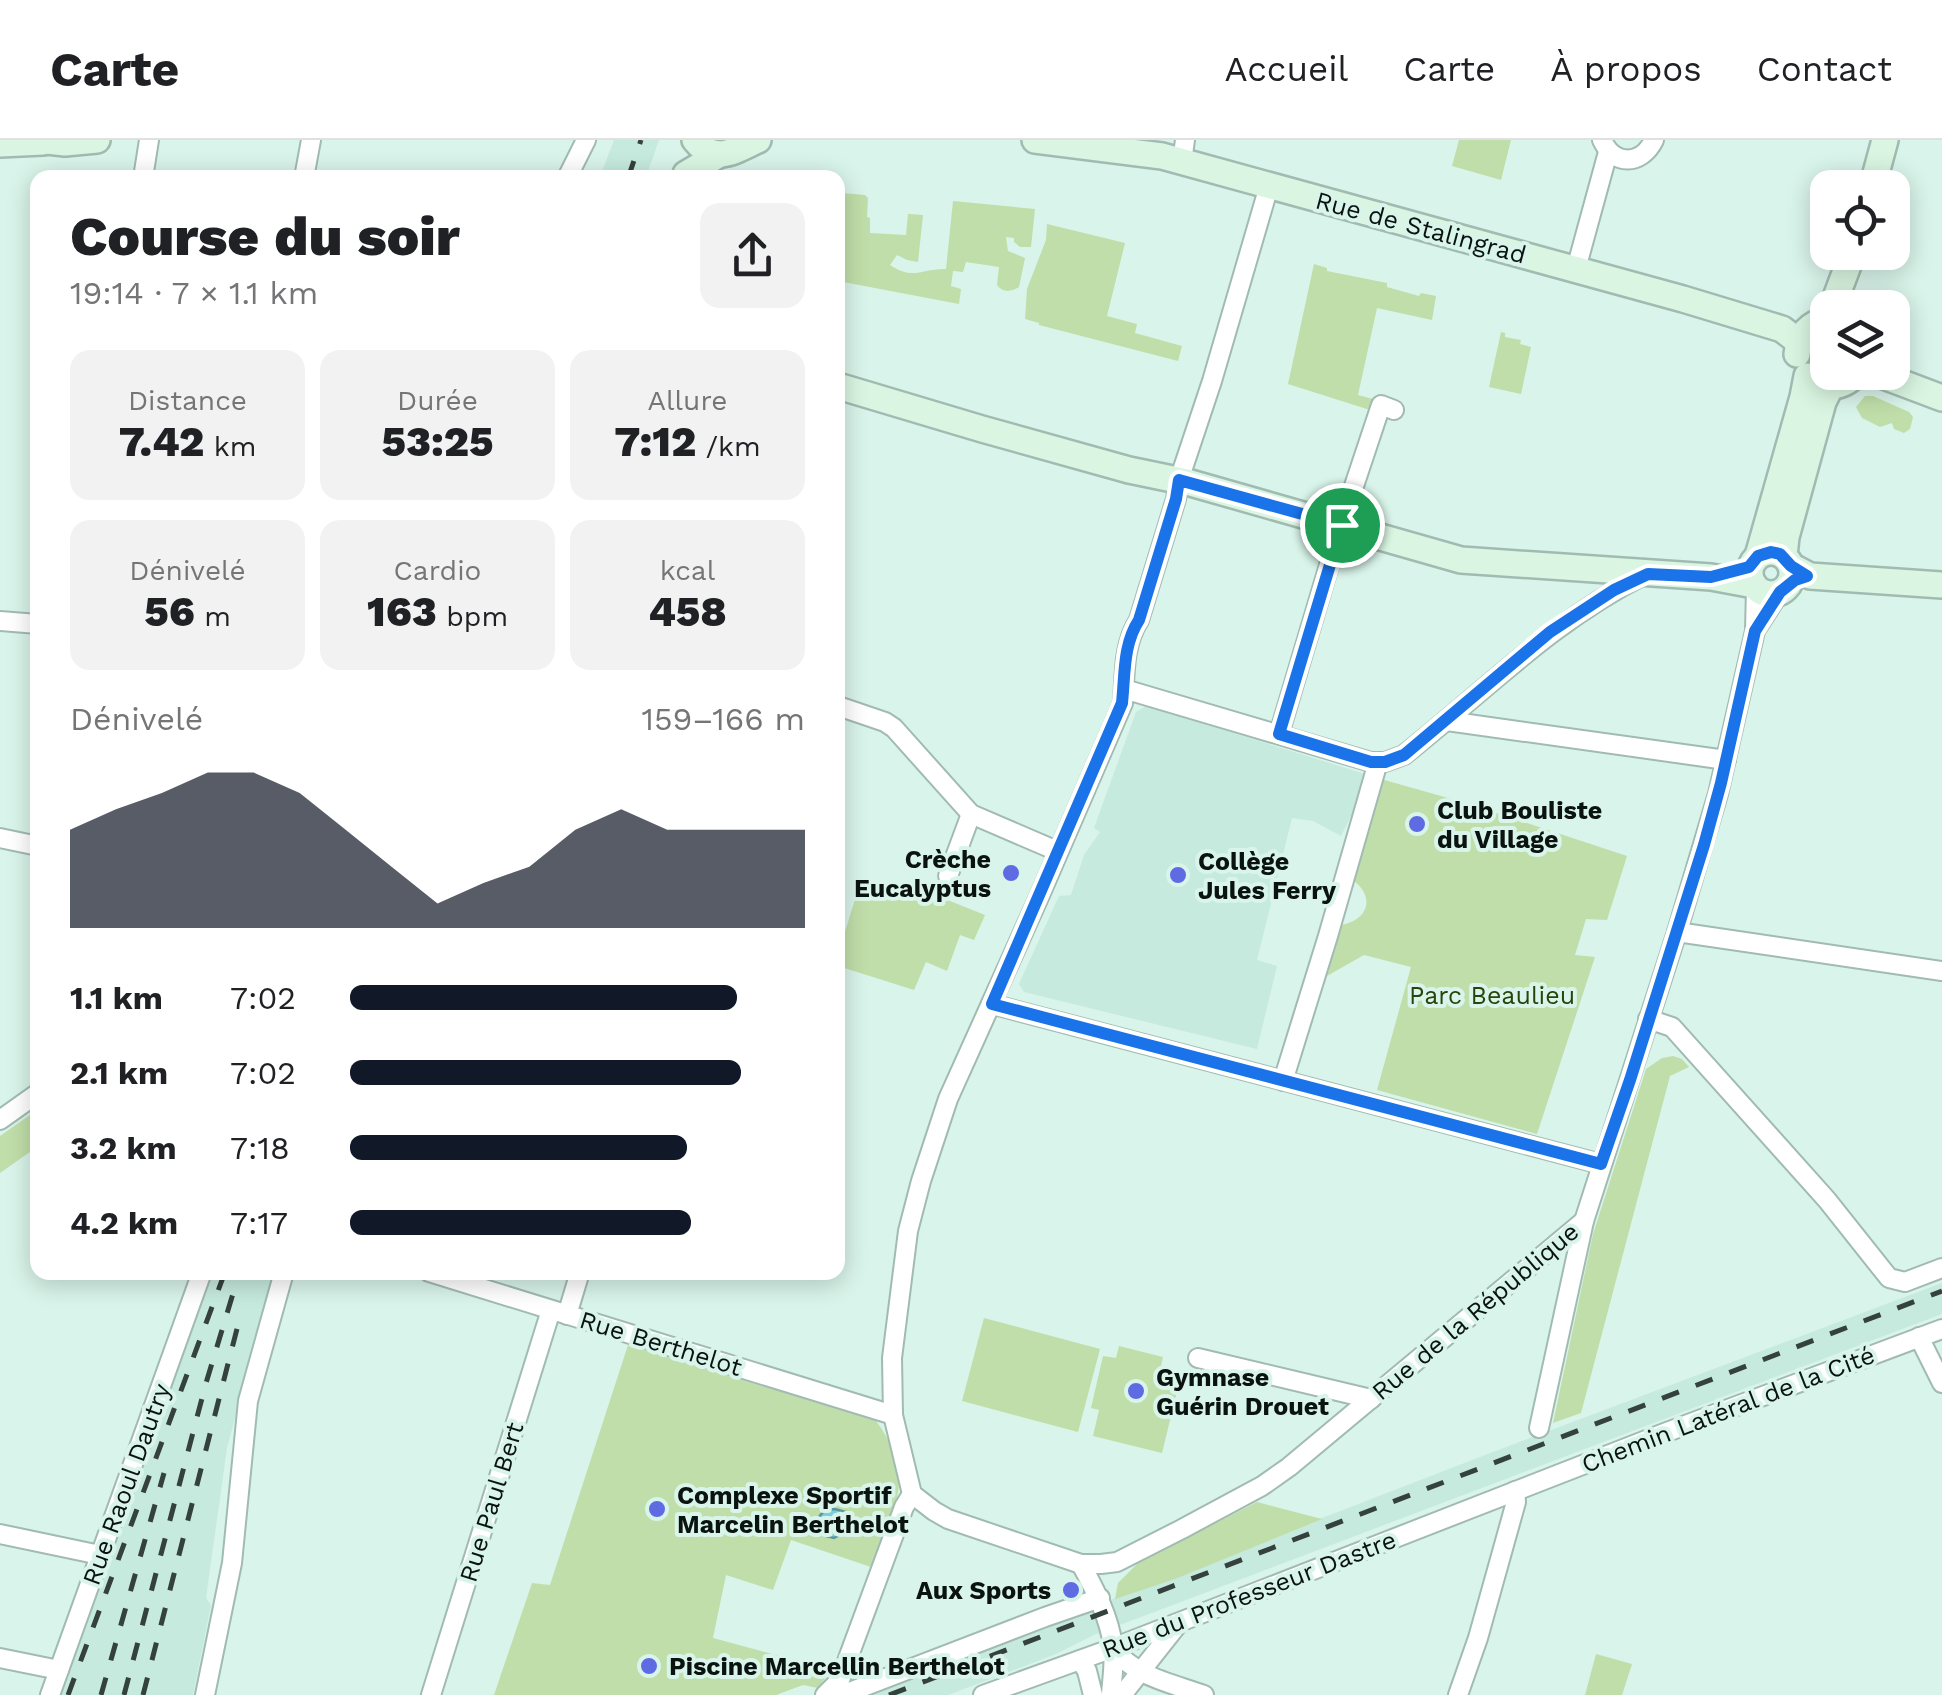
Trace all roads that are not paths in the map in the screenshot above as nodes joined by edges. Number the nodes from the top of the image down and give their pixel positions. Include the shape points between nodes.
1 (88, 140) edge
2 (98, 140) edge
3 (150, 140) edge
4 (312, 140) edge
5 (572, 140) edge
6 (586, 140) edge
7 (692, 140) edge
8 (758, 140) edge
9 (1035, 140) edge
10 (1654, 140) edge
11 (1885, 140) edge
12 (41, 141) edge
13 (2, 142) edge
14 (1605, 146) edge
15 (1183, 151) edge
16 (720, 154) junction
17 (144, 170) edge
18 (306, 170) edge
19 (569, 170) edge
20 (571, 170) edge
21 (685, 170) edge
22 (695, 170) edge
23 (1877, 170) edge
24 (1269, 186) junction
25 (1576, 268) junction
26 (1810, 328) edge
27 (1799, 342) junction
28 (1806, 376) junction
29 (1910, 377) edge
30 (1810, 379) edge
31 (845, 388) edge
32 (1830, 390) edge
33 (1932, 394) edge
34 (1394, 410) dead end
35 (1179, 480) junction
36 (1342, 525) junction
37 (1648, 574) junction
38 (1774, 575) junction
39 (1942, 586) edge
40 (0, 621) edge
41 (30, 623) edge
42 (1124, 689) junction
43 (845, 708) edge
44 (1447, 721) junction
45 (1279, 734) junction
46 (1726, 760) junction
47 (1378, 762) junction
48 (971, 814) junction
49 (0, 838) edge
50 (30, 844) edge
51 (1057, 851) junction
52 (948, 876) dead end
53 (1677, 932) junction
54 (1942, 972) edge
55 (992, 1004) junction
56 (1648, 1020) junction
57 (1283, 1081) junction
58 (30, 1098) edge
59 (0, 1120) edge
60 (1601, 1164) junction
61 (1584, 1221) junction
62 (1942, 1268) edge
63 (199, 1280) edge
64 (282, 1280) edge
65 (455, 1280) edge
66 (576, 1280) edge
67 (559, 1312) junction
68 (1942, 1329) edge
69 (1919, 1337) junction
70 (1198, 1358) dead end
71 (1942, 1383) edge
72 (1371, 1399) junction
73 (893, 1414) junction
74 (1538, 1428) dead end
75 (1515, 1491) junction
76 (912, 1494) junction
77 (0, 1534) edge
78 (100, 1555) junction
79 (1109, 1563) junction
80 (1081, 1564) junction
81 (1100, 1598) junction
82 (1183, 1619) junction
83 (1113, 1648) junction
84 (0, 1658) edge
85 (1080, 1660) junction
86 (59, 1670) junction
87 (1140, 1672) junction
88 (832, 1694) edge
89 (50, 1695) edge
90 (205, 1695) edge
91 (431, 1695) edge
92 (983, 1695) edge
93 (1093, 1695) edge
94 (1112, 1695) edge
95 (1122, 1695) edge
96 (1204, 1695) edge
97 (1458, 1695) edge

1 - 2 street
1 - 12 street
3 - 17 street
4 - 18 street
5 - 19 street
6 - 20 street
7 - 16 street
7 - 21 street
8 - 16 street
9 - 15 street, Rue de Stalingrad via 1162,156
10 - 14 street via 1633,159
11 - 23 street
12 - 13 street
14 - 25 street
15 - 24 street, Rue de Stalingrad
16 - 22 street
24 - 25 street, Rue de Stalingrad
24 - 35 street
25 - 27 street, Rue de Stalingrad via 1782,328
26 - 27 street
27 - 28 street
28 - 30 street
28 - 38 street, Rue de la République
29 - 33 street
31 - 35 street
32 - 38 street, Rue de la République
34 - 36 street via 1382,406
35 - 36 street
35 - 42 street via 1132,631
36 - 37 street via 1461,560
36 - 45 street
37 - 38 street
37 - 44 street via 1550,632
38 - 39 street
38 - 46 street, Rue de la République
40 - 41 street
42 - 45 street
42 - 51 street
43 - 48 street via 894,728
44 - 46 street
44 - 47 street via 1404,755
45 - 47 street
46 - 53 street, Rue de la République
47 - 57 street
48 - 51 street
48 - 52 street
49 - 50 street
51 - 55 street
53 - 54 street
53 - 56 street, Rue de la République
55 - 57 street
55 - 73 street via 948,1099 908,1231 892,1358
56 - 60 street, Rue de la République
56 - 62 street via 1672,1027 1889,1278 1904,1282
57 - 60 street
58 - 59 street
60 - 61 street, Rue de la République
61 - 72 street, Rue de la République
61 - 74 street
63 - 78 street, Rue Raoul Dautry
64 - 90 street via 248,1402 232,1564
65 - 67 street, Rue Berthelot
66 - 67 street, Rue Paul Bert
67 - 73 street, Rue Berthelot
67 - 91 street, Rue Paul Bert
68 - 69 street, Chemin Latéral de la Cité
69 - 71 street
69 - 75 street, Chemin Latéral de la Cité
70 - 72 street
72 - 79 street, Rue de la République via 1262,1486
73 - 76 street
75 - 82 street, Rue du Professeur Dastre
75 - 97 street
76 - 80 street via 948,1519
76 - 88 street
77 - 78 street
78 - 86 street, Rue Raoul Dautry
79 - 80 street
79 - 81 street
80 - 81 street
81 - 83 street
81 - 88 street
82 - 83 street, Rue du Professeur Dastre
82 - 87 street
83 - 85 street, Rue du Professeur Dastre
83 - 87 street
83 - 94 street
84 - 86 street
85 - 92 street, Rue du Professeur Dastre
85 - 93 street
86 - 89 street, Rue Raoul Dautry
87 - 95 street
87 - 96 street

